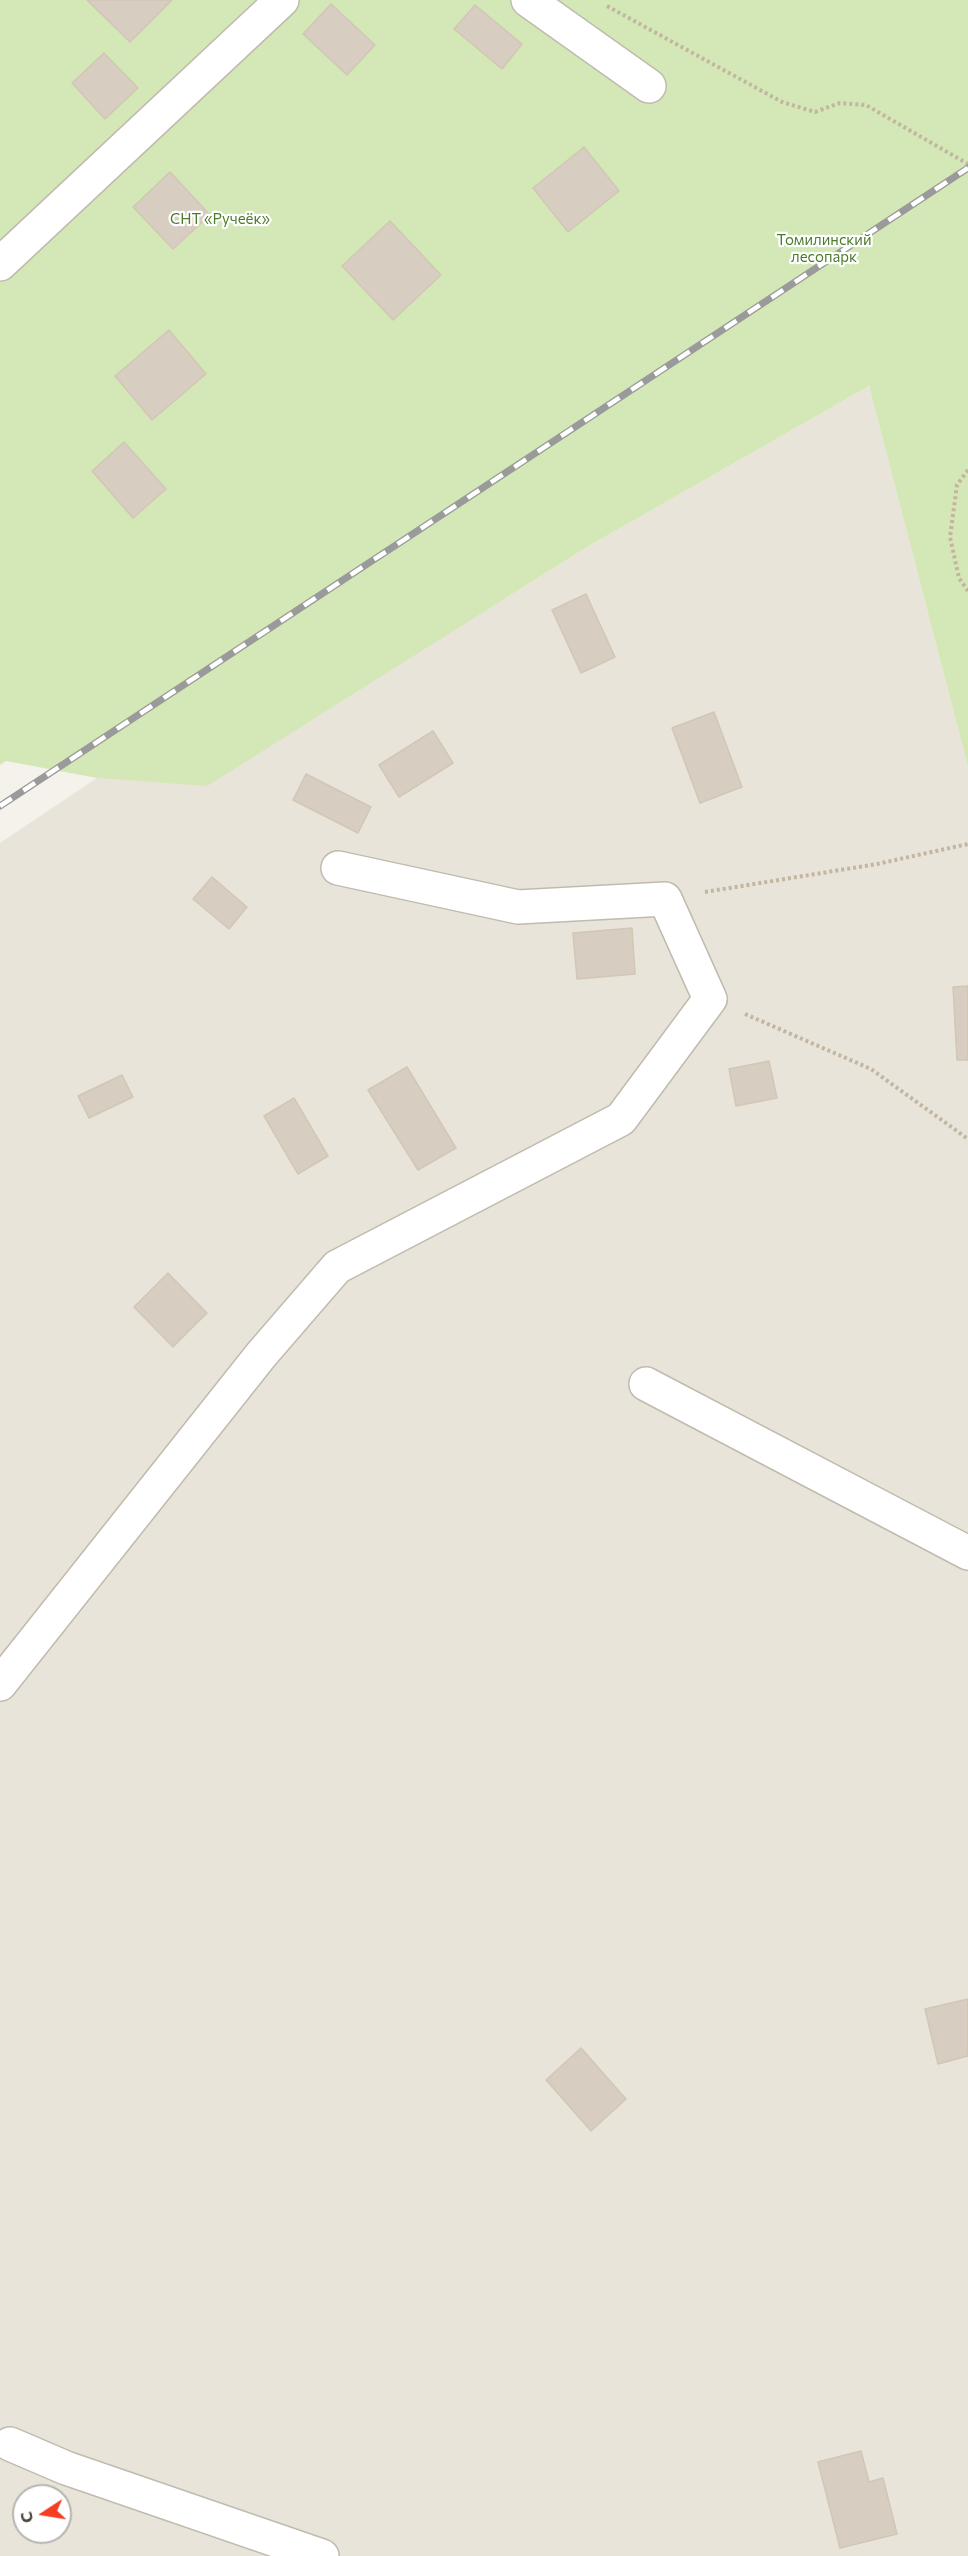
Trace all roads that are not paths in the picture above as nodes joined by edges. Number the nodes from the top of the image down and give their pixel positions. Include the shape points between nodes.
1 (282, 0) edge
2 (528, 0) edge
3 (649, 86) dead end
4 (0, 264) edge
5 (338, 868) dead end
6 (646, 1384) dead end
7 (968, 1553) edge
8 (0, 1684) edge
9 (3, 2447) edge
10 (322, 2556) edge

1 - 4 street
2 - 3 street
5 - 8 street via 518,907 665,898 710,999 621,1119 337,1267 261,1355
6 - 7 street
9 - 10 street

